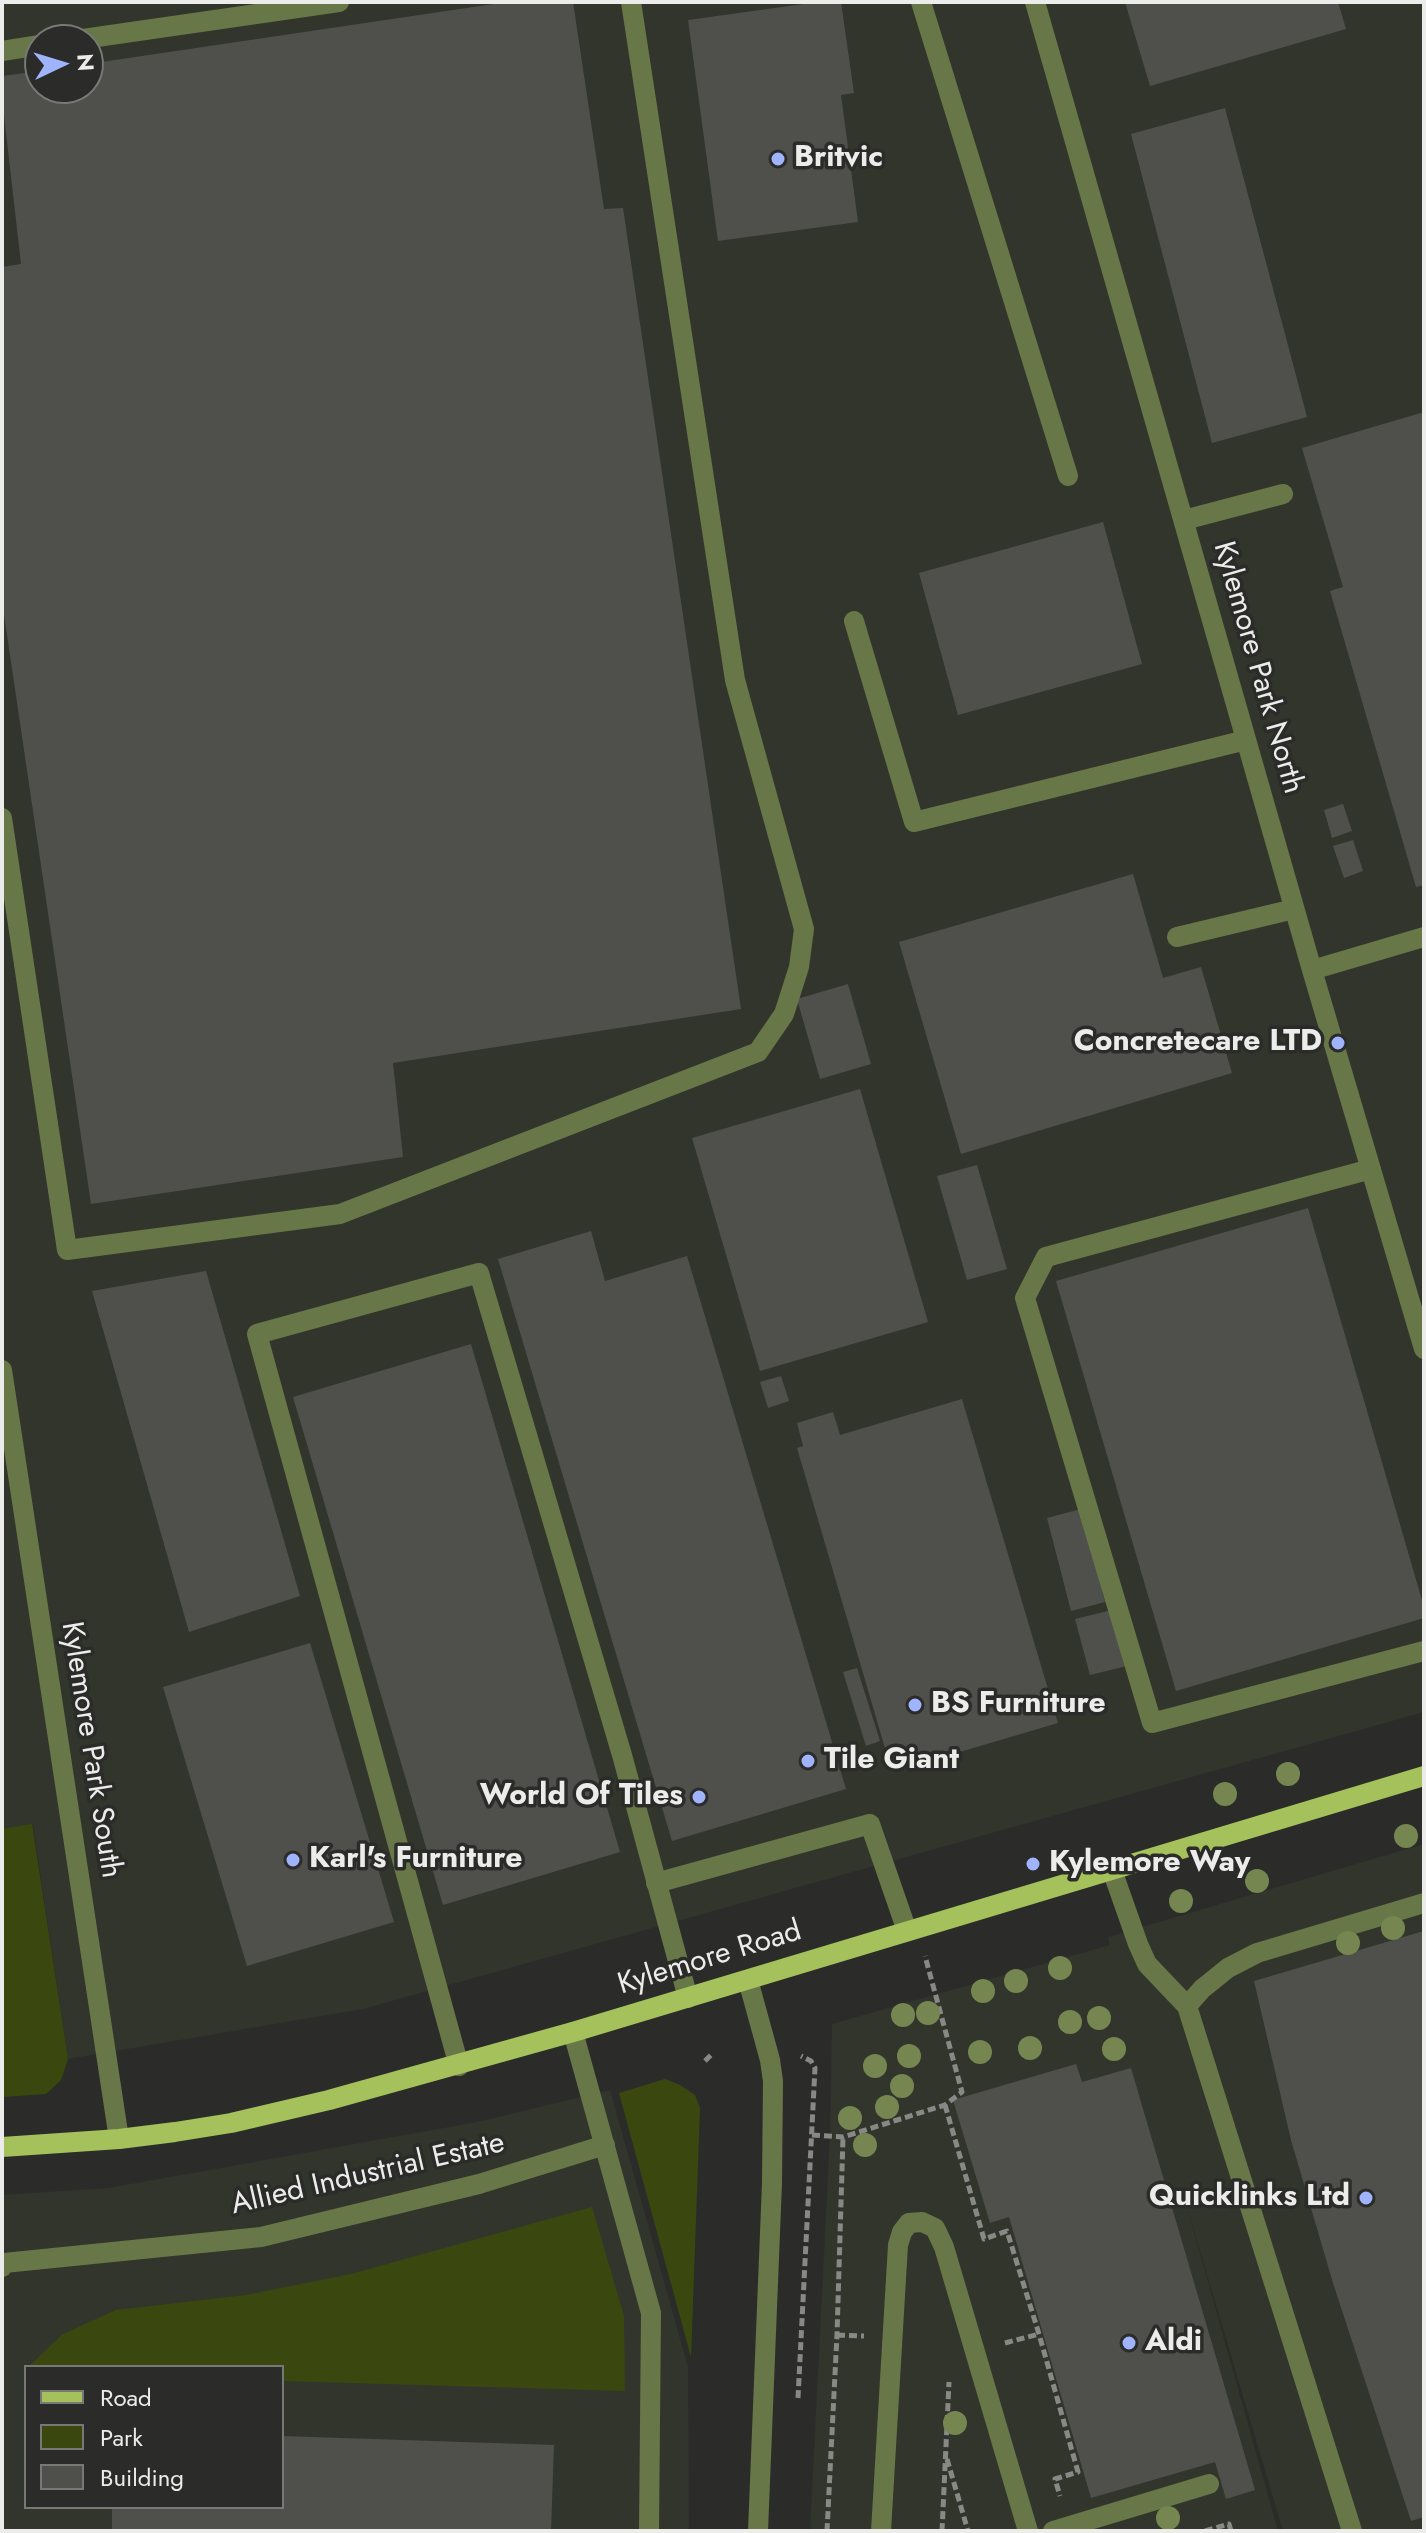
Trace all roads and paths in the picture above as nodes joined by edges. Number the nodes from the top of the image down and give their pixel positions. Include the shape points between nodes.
1 (339, 2) edge
2 (631, 2) edge
3 (921, 2) edge
4 (1035, 2) edge
5 (104, 36) edge
6 (24, 48) edge
7 (2, 51) edge
8 (1068, 476) dead end
9 (1283, 494) dead end
10 (1184, 520) junction
11 (854, 621) dead end
12 (1246, 740) junction
13 (2, 818) edge
14 (1294, 909) junction
15 (1177, 937) dead end
16 (1424, 937) edge
17 (1312, 970) junction
18 (1371, 1169) junction
19 (1424, 1349) edge
20 (2, 1370) edge
21 (1424, 1651) edge
22 (1424, 1776) edge
23 (1112, 1870) junction
24 (656, 1883) junction
25 (1424, 1903) edge
26 (912, 1930) junction
27 (748, 1980) junction
28 (688, 1998) junction
29 (1187, 2006) junction
30 (573, 2032) junction
31 (711, 2055) dead end
32 (705, 2061) dead end
33 (459, 2066) junction
34 (945, 2105) junction
35 (812, 2135) dead end
36 (843, 2137) junction
37 (119, 2139) junction
38 (605, 2145) junction
39 (2, 2147) edge
40 (3, 2264) edge
41 (1209, 2484) dead end
42 (1062, 2528) edge
43 (649, 2531) edge
44 (758, 2531) edge
45 (827, 2531) edge
46 (881, 2531) edge
47 (942, 2531) edge
48 (968, 2531) edge
49 (1028, 2531) edge
50 (1205, 2531) edge
51 (1231, 2531) edge
52 (1352, 2531) edge

1 - 5 street
2 - 13 street via 735,680 804,929 784,1014 758,1052 340,1214 67,1250
3 - 8 street
4 - 10 street, Kylemore Park North
6 - 7 street
9 - 10 street
10 - 12 street, Kylemore Park North
11 - 12 street via 914,822
12 - 14 street, Kylemore Park North
14 - 15 street
14 - 17 street, Kylemore Park North
16 - 17 street
17 - 18 street, Kylemore Park North
18 - 19 street, Kylemore Park North
18 - 21 street via 1046,1257 1025,1298 1152,1723
20 - 37 street, Kylemore Park South
22 - 23 main road, Kylemore Road
23 - 26 main road, Kylemore Road
23 - 29 street via 1147,1964
24 - 26 street via 870,1824
24 - 28 street
24 - 33 street via 479,1273 257,1334
25 - 29 street via 1257,1953 1228,1968
26 - 27 main road, Kylemore Road
26 - 34 path via 962,2092
27 - 28 main road, Kylemore Road
27 - 44 street via 773,2081
28 - 30 main road, Kylemore Road
29 - 52 street
30 - 33 main road, Kylemore Road
30 - 38 street
31 - 32 path
33 - 37 main road, Kylemore Road via 231,2123
34 - 36 path
34 - 42 path via 984,2239 1007,2231 1078,2472 1055,2479
35 - 36 path
36 - 45 path
37 - 39 main road, Kylemore Road
38 - 40 street, Allied Industrial Estate via 479,2184 261,2237
38 - 43 street via 651,2313
41 - 42 street
46 - 49 street via 898,2245 909,2223 922,2222 935,2228 944,2247
47 - 48 path via 946,2454
50 - 51 path via 1229,2524

